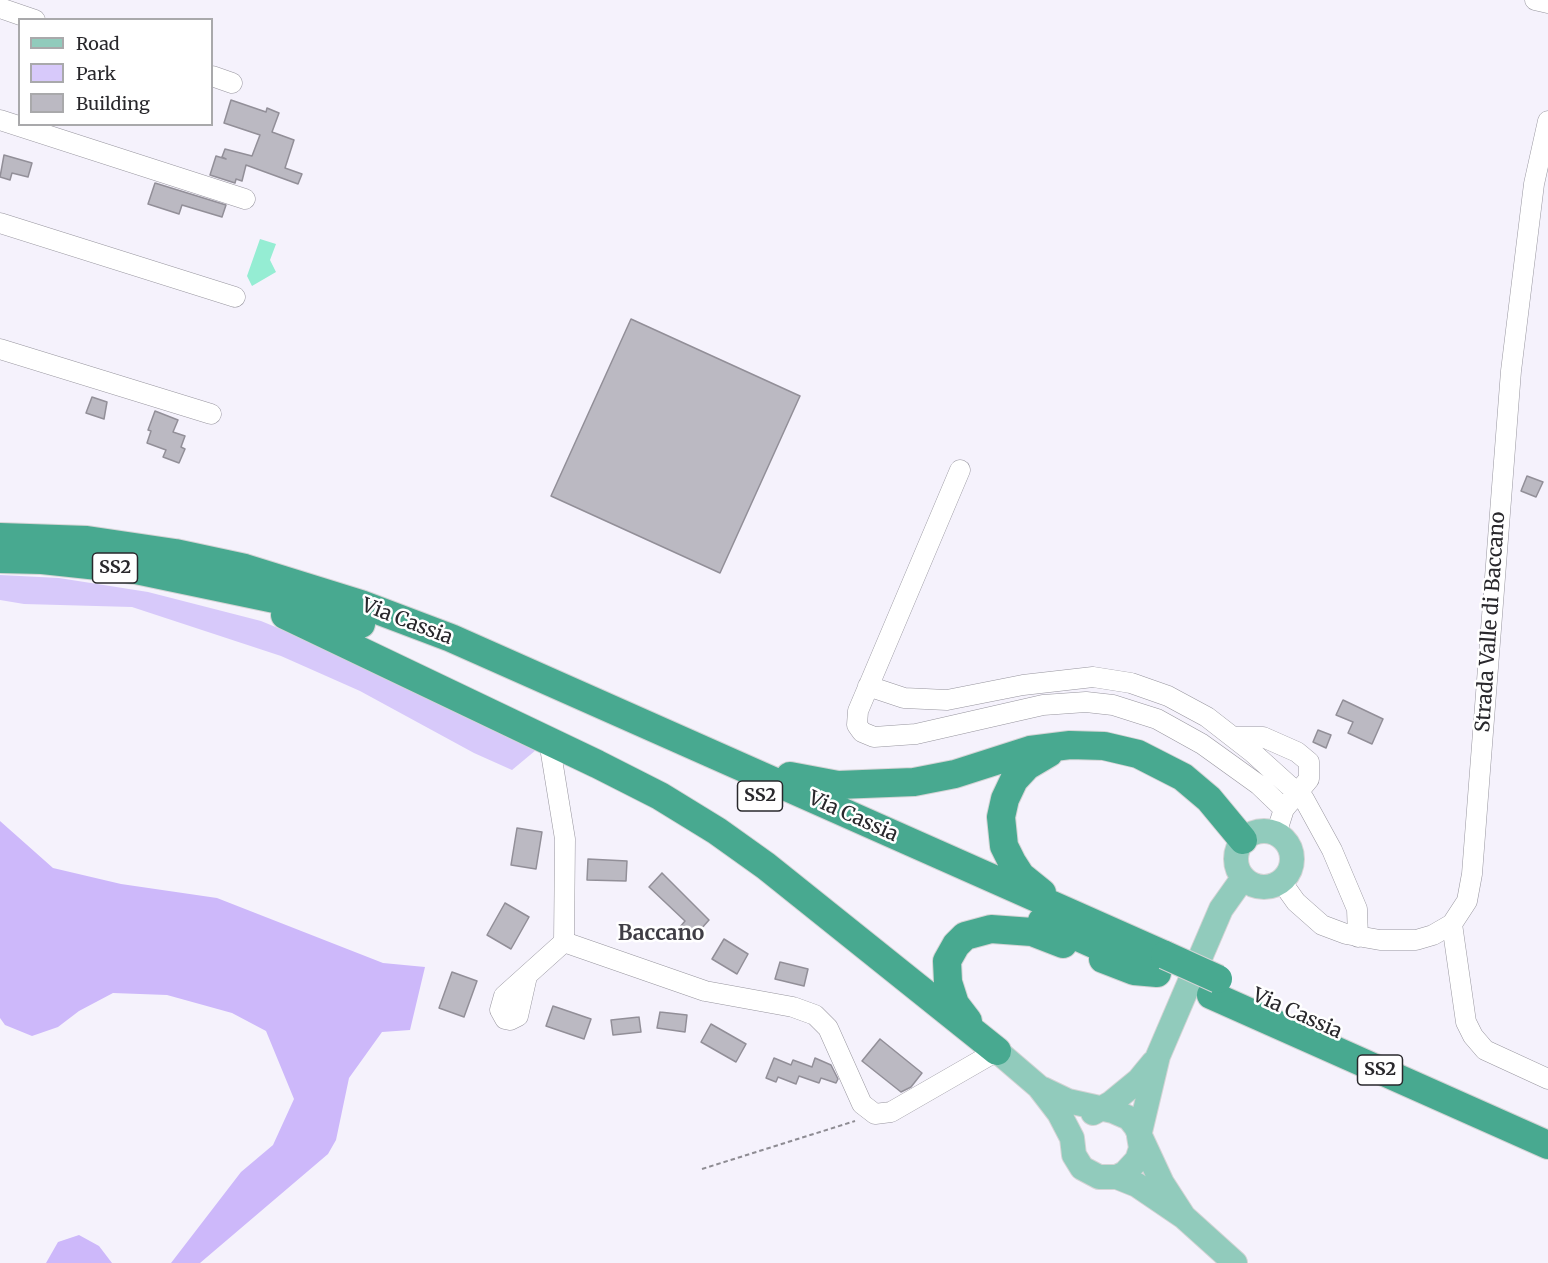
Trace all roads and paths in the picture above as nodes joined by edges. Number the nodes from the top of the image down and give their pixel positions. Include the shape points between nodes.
1 (1535, 0) edge
2 (1548, 3) edge
3 (0, 8) edge
4 (29, 18) edge
5 (213, 76) edge
6 (232, 83) dead end
7 (0, 120) edge
8 (1548, 121) edge
9 (18, 126) edge
10 (19, 126) edge
11 (245, 199) dead end
12 (0, 223) edge
13 (235, 297) dead end
14 (0, 349) edge
15 (211, 414) dead end
16 (960, 470) dead end
17 (0, 537) edge
18 (0, 559) edge
19 (228, 588) junction
20 (868, 686) junction
21 (1233, 737) junction
22 (549, 741) junction
23 (1070, 745) junction
24 (578, 755) junction
25 (713, 756) junction
26 (554, 773) junction
27 (1298, 792) junction
28 (1284, 809) junction
29 (1276, 834) junction
30 (1243, 840) junction
31 (1243, 878) junction
32 (1281, 881) junction
33 (1088, 920) junction
34 (1452, 924) junction
35 (1359, 937) junction
36 (564, 942) junction
37 (1161, 964) junction
38 (527, 976) dead end
39 (1215, 987) junction
40 (988, 1043) junction
41 (1158, 1056) junction
42 (1548, 1079) edge
43 (1039, 1087) junction
44 (1103, 1109) junction
45 (875, 1114) junction
46 (1548, 1126) edge
47 (1139, 1136) junction
48 (1072, 1138) junction
49 (1548, 1145) edge
50 (702, 1169) dead end
51 (1117, 1177) junction
52 (1184, 1217) junction
53 (1235, 1263) edge

1 - 2 street
3 - 4 street
5 - 6 street
7 - 9 street
8 - 34 street, Strada Valle di Baccano via 1534,184 1508,398 1471,881 1467,901
10 - 11 street
12 - 13 street
14 - 15 street
16 - 20 street
17 - 25 highway, Via Cassia / SS2 via 50,537 144,548 245,568 316,588 451,638
18 - 19 highway, Via Cassia / SS2 via 136,570
19 - 22 highway
19 - 37 highway, Via Cassia / SS2 via 340,616 442,655
20 - 21 street via 904,698 947,700 1093,677 1131,683 1168,696 1207,717
20 - 28 street via 857,725 874,737 936,731 1058,703 1096,702 1131,709 1202,744 1254,781
21 - 27 street
21 - 27 street via 1263,737 1302,755 1311,775
22 - 24 highway
22 - 26 street
23 - 25 highway via 1020,752 922,781 866,786 812,782
23 - 30 highway via 1126,750 1173,770 1209,799
23 - 33 highway via 1036,760 1019,773 1005,799 1001,824 1004,846 1022,876
24 - 26 street
24 - 40 highway via 660,796 743,848
25 - 33 highway, Via Cassia / SS2
26 - 36 street via 565,839
27 - 28 street
27 - 35 street via 1317,819 1347,884 1358,915
28 - 29 street
29 - 30 main road via 1262,831
29 - 32 main road via 1292,856 1289,872
30 - 31 main road via 1236,859
31 - 32 main road via 1263,888
31 - 41 main road via 1221,909
32 - 35 street via 1315,920
33 - 37 highway, Via Cassia / SS2
34 - 35 street via 1416,940
34 - 42 street via 1466,1022 1473,1036 1485,1050
36 - 38 street
36 - 45 street via 705,991 793,1007 815,1015 828,1028 862,1104
37 - 39 highway, Via Cassia / SS2, bridge
37 - 40 highway via 1134,971 1032,932 991,929 965,936 947,961 948,982 955,1004
39 - 46 highway, Via Cassia / SS2
39 - 49 highway, Via Cassia / SS2
40 - 43 main road
40 - 45 street via 891,1112
41 - 44 main road via 1139,1080
41 - 47 main road
43 - 44 main road via 1068,1101
43 - 48 main road
44 - 47 main road via 1129,1118
44 - 48 main road via 1082,1121
45 - 50 path
47 - 51 main road via 1137,1160
47 - 52 main road
48 - 51 main road via 1074,1155 1082,1168 1099,1177
51 - 52 main road via 1137,1185
52 - 53 main road

